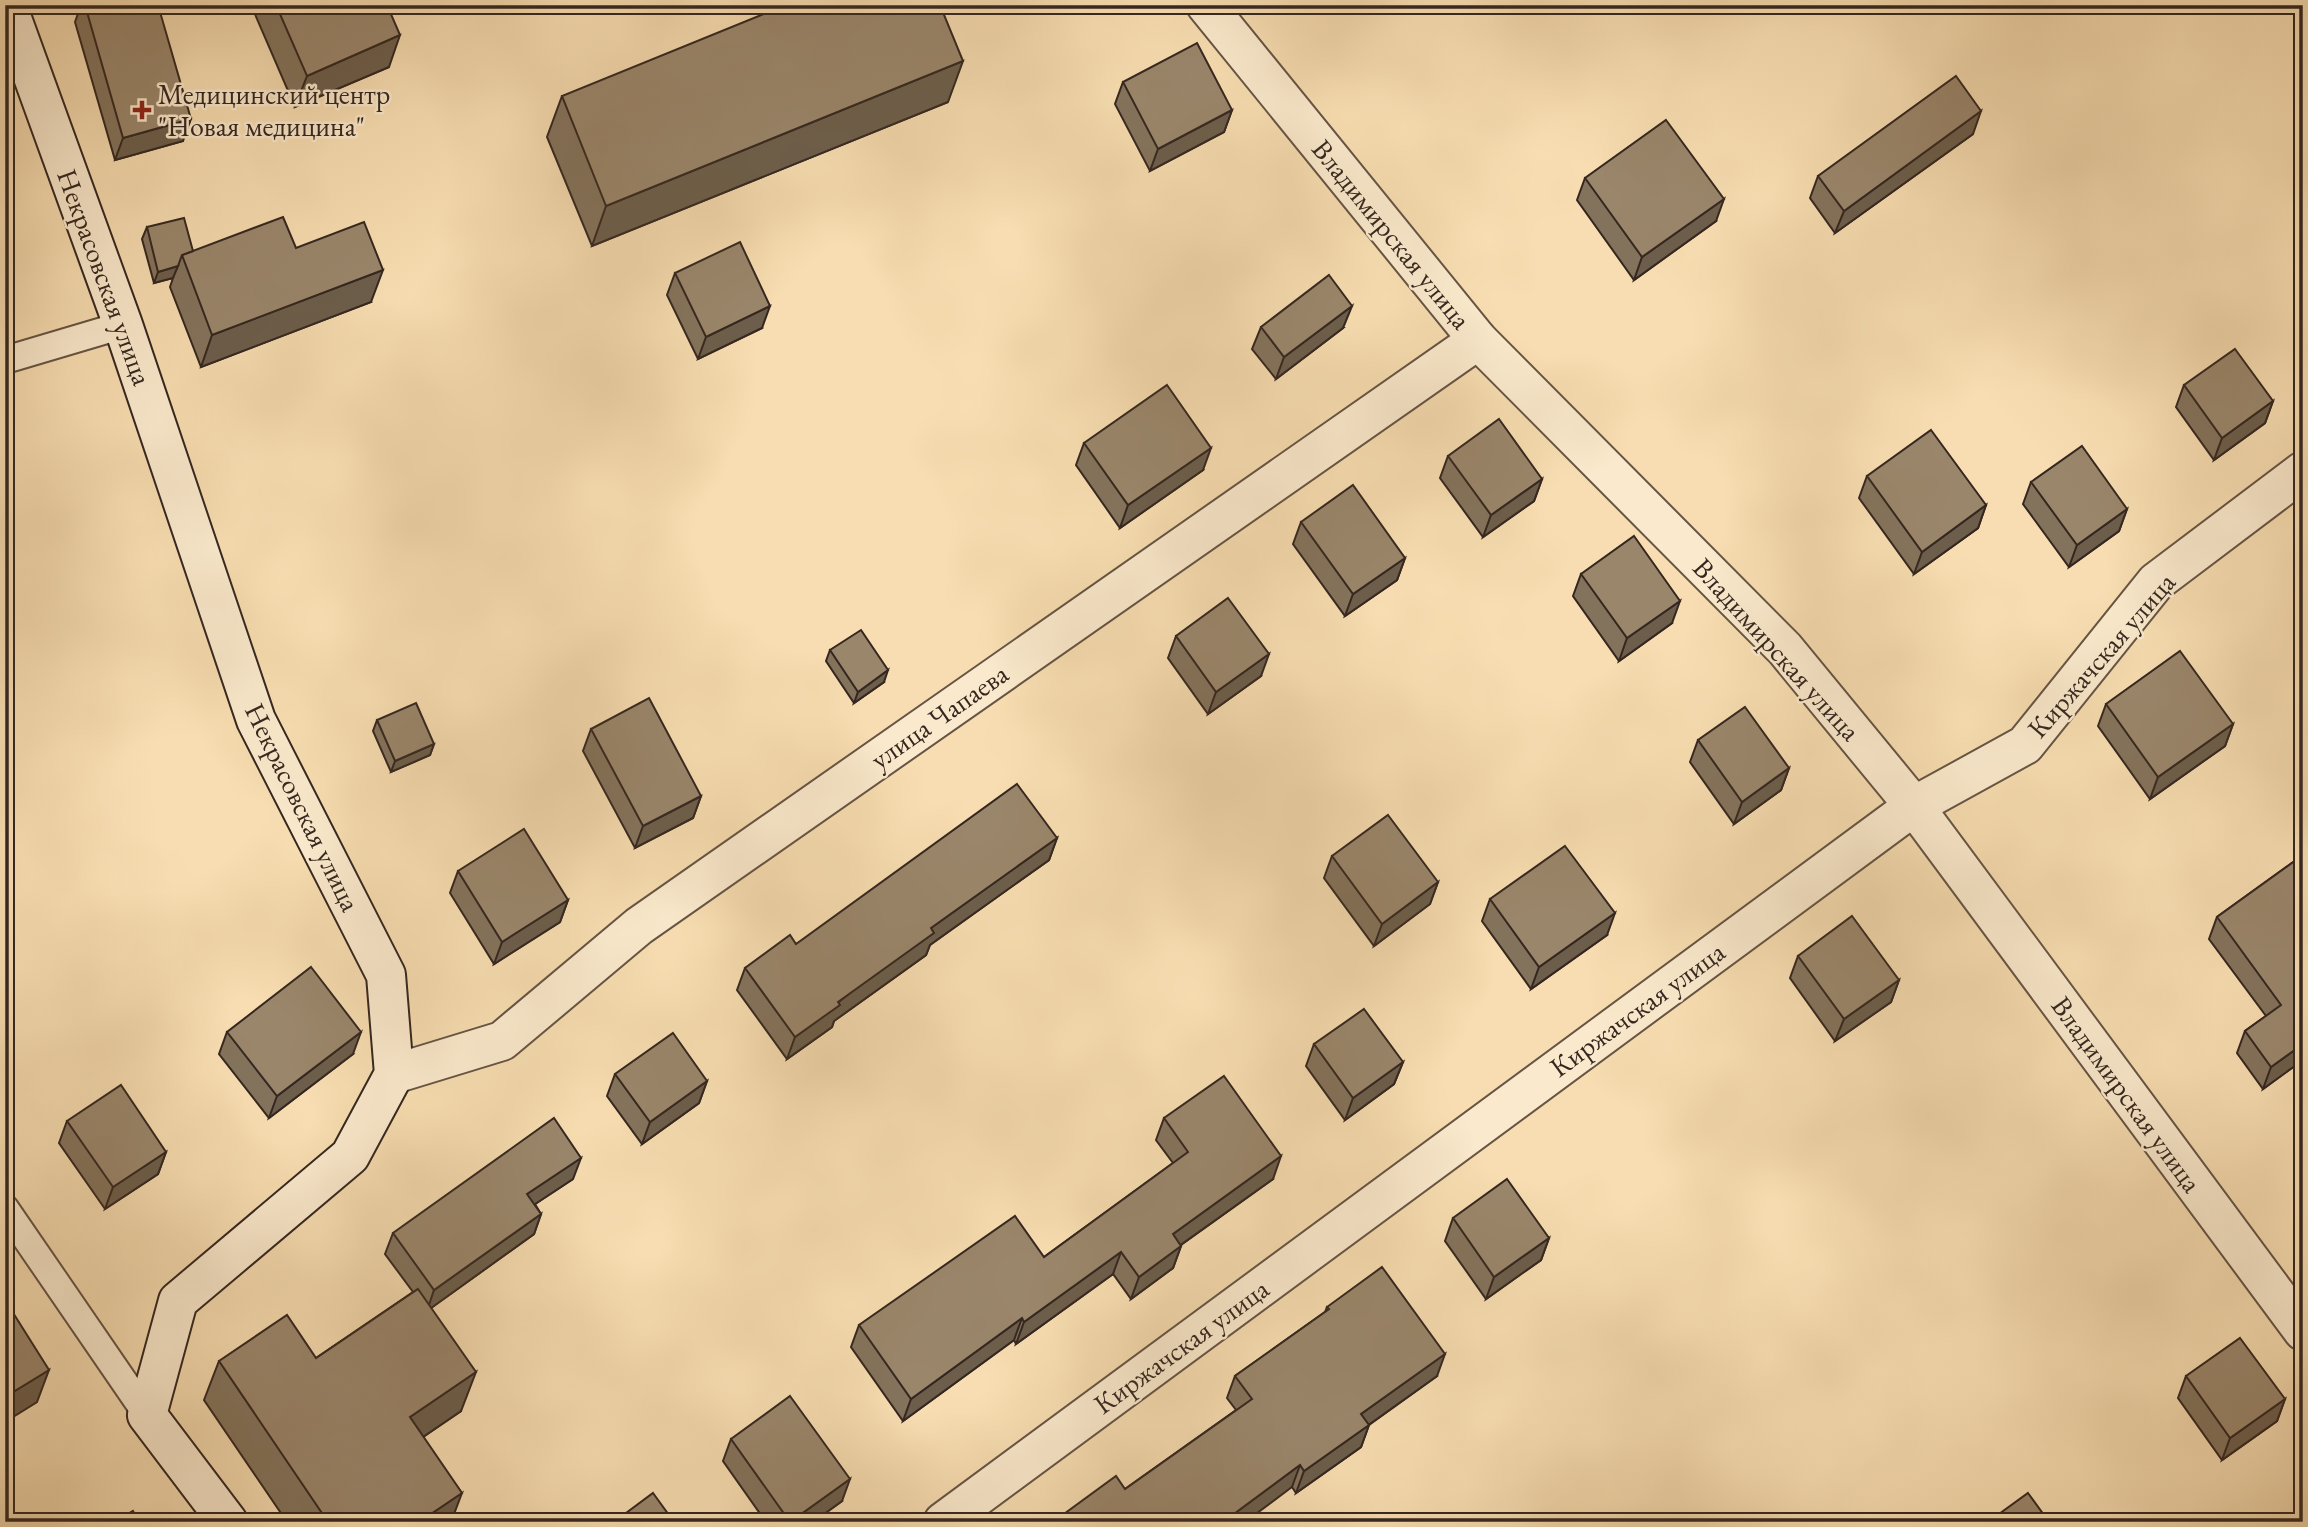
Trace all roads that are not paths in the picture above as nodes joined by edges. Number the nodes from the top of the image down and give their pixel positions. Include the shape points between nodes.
1 (7, 5) edge
2 (1206, 5) edge
3 (123, 325) junction
4 (1478, 340) junction
5 (5, 360) edge
6 (2303, 471) edge
7 (1914, 806) junction
8 (394, 1074) junction
9 (5, 1208) edge
10 (2303, 1331) edge
11 (147, 1415) junction
12 (228, 1522) edge
13 (943, 1522) edge

1 - 3 street, Некрасовская улица
2 - 4 street, Владимирская улица
3 - 5 lane
3 - 8 street, Некрасовская улица via 256,720 386,975
4 - 7 street, Владимирская улица via 1785,649
4 - 8 street, улица Чапаева via 639,926 502,1041
6 - 7 street, Киржачская улица via 2156,582 2025,744
7 - 10 street, Владимирская улица
7 - 13 street, Киржачская улица
8 - 11 street via 350,1156 178,1301
9 - 11 lane
11 - 12 street

